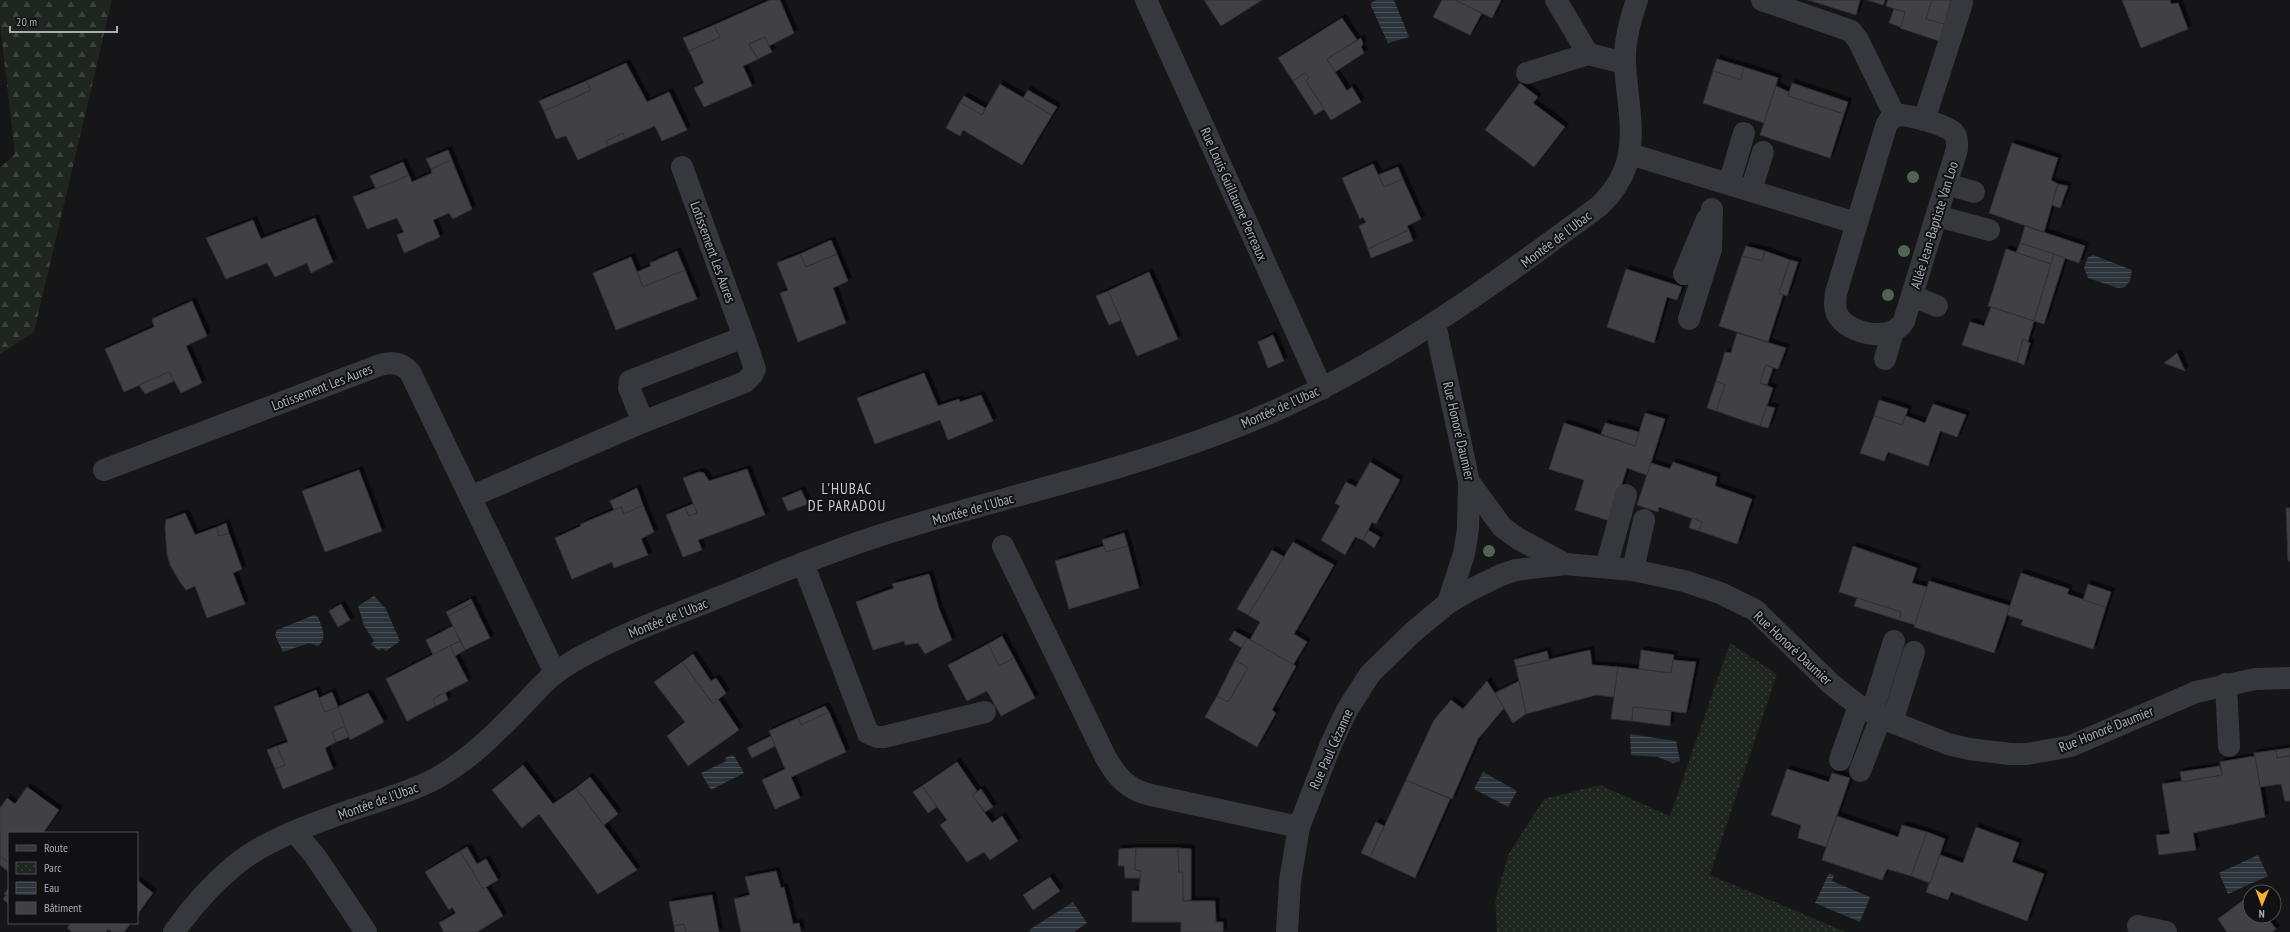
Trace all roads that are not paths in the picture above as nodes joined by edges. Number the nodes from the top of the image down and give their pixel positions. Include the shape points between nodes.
1 (1146, 0) edge
2 (1556, 0) edge
3 (1637, 0) edge
4 (1762, 0) edge
5 (1962, 3) dead end
6 (1588, 54) junction
7 (1625, 62) junction
8 (1527, 73) dead end
9 (1895, 116) junction
10 (1924, 120) junction
11 (1744, 133) dead end
12 (1763, 152) dead end
13 (1630, 154) junction
14 (682, 167) dead end
15 (1724, 182) junction
16 (1946, 184) junction
17 (1751, 190) junction
18 (1974, 192) dead end
19 (1712, 209) junction
20 (1937, 216) junction
21 (1856, 223) junction
22 (1989, 230) dead end
23 (1684, 274) dead end
24 (1912, 296) junction
25 (1937, 306) dead end
26 (1689, 319) dead end
27 (1435, 324) junction
28 (1893, 332) junction
29 (744, 337) junction
30 (1885, 359) dead end
31 (1322, 389) junction
32 (643, 422) junction
33 (104, 470) dead end
34 (1469, 482) junction
35 (1626, 495) dead end
36 (470, 497) junction
37 (1644, 520) dead end
38 (1003, 546) dead end
39 (803, 563) junction
40 (1565, 564) junction
41 (1606, 567) junction
42 (1633, 570) junction
43 (1448, 603) junction
44 (1894, 641) dead end
45 (1914, 652) dead end
46 (555, 673) junction
47 (2290, 678) edge
48 (2226, 684) junction
49 (985, 712) dead end
50 (1876, 714) junction
51 (2229, 746) dead end
52 (1840, 760) dead end
53 (1860, 771) dead end
54 (1299, 827) junction
55 (295, 832) junction
56 (2138, 926) dead end
57 (174, 932) edge
58 (366, 932) edge
59 (1287, 932) edge
60 (2166, 932) edge

1 - 31 street, Rue Louis Guillaume Perreaux
2 - 6 street
3 - 7 street, Montée de l'Ubac via 1626,42
4 - 9 street via 1851,31 1858,40
5 - 10 street
6 - 7 street
6 - 8 street
7 - 13 street, Montée de l'Ubac via 1632,128
9 - 10 street, Allée Jean-Baptiste Van Loo via 1906,115
9 - 21 street via 1886,126
10 - 16 street, Allée Jean-Baptiste Van Loo via 1952,132 1957,139 1958,149
11 - 15 street
12 - 17 street
13 - 15 street
13 - 27 street, Montée de l'Ubac via 1621,180 1598,207 1489,288
14 - 29 street, Lotissement Les Aures
15 - 17 street
15 - 19 street
16 - 18 street
16 - 20 street, Allée Jean-Baptiste Van Loo
17 - 21 street
19 - 23 street
19 - 26 street via 1711,249
20 - 22 street
20 - 24 street, Allée Jean-Baptiste Van Loo
21 - 28 street via 1836,293 1837,314 1844,323 1864,332 1882,335
24 - 25 street
24 - 28 street, Allée Jean-Baptiste Van Loo via 1904,321
27 - 31 street, Montée de l'Ubac
27 - 34 street, Rue Honoré Daumier
28 - 30 street
29 - 32 street, Lotissement Les Aures via 755,369 745,382
29 - 32 street via 630,381 629,388
31 - 39 street, Montée de l'Ubac via 1224,432 1145,459 873,538
32 - 36 street, Lotissement Les Aures
33 - 36 street, Lotissement Les Aures via 380,365 397,363 405,366 410,372
34 - 40 street, Rue Honoré Daumier via 1506,530
34 - 43 street via 1468,529 1464,554
35 - 41 street
36 - 46 street, Lotissement Les Aures
37 - 42 street
38 - 54 street via 1106,758 1128,787 1138,792
39 - 46 street, Montée de l'Ubac via 627,635 588,653
39 - 49 street via 868,733 877,738 884,737
40 - 41 street, Rue Honoré Daumier
40 - 43 street, Rue Paul Cézanne via 1516,570 1501,575
41 - 42 street, Rue Honoré Daumier
42 - 50 street, Rue Honoré Daumier via 1702,586 1755,610 1815,669
43 - 54 street, Rue Paul Cézanne via 1392,651 1370,674 1358,692 1331,744
44 - 50 street
45 - 50 street
46 - 55 street, Montée de l'Ubac via 487,742 461,763 402,795
47 - 48 street, Rue Honoré Daumier via 2255,678
48 - 50 street, Rue Honoré Daumier via 2179,698 2071,746 2027,754 1969,749 1948,744
48 - 51 street
50 - 52 street
50 - 53 street
54 - 59 street, Rue Paul Cézanne via 1290,882
55 - 57 street, Montée de l'Ubac via 236,864 212,887
55 - 58 street via 315,856
56 - 60 street

